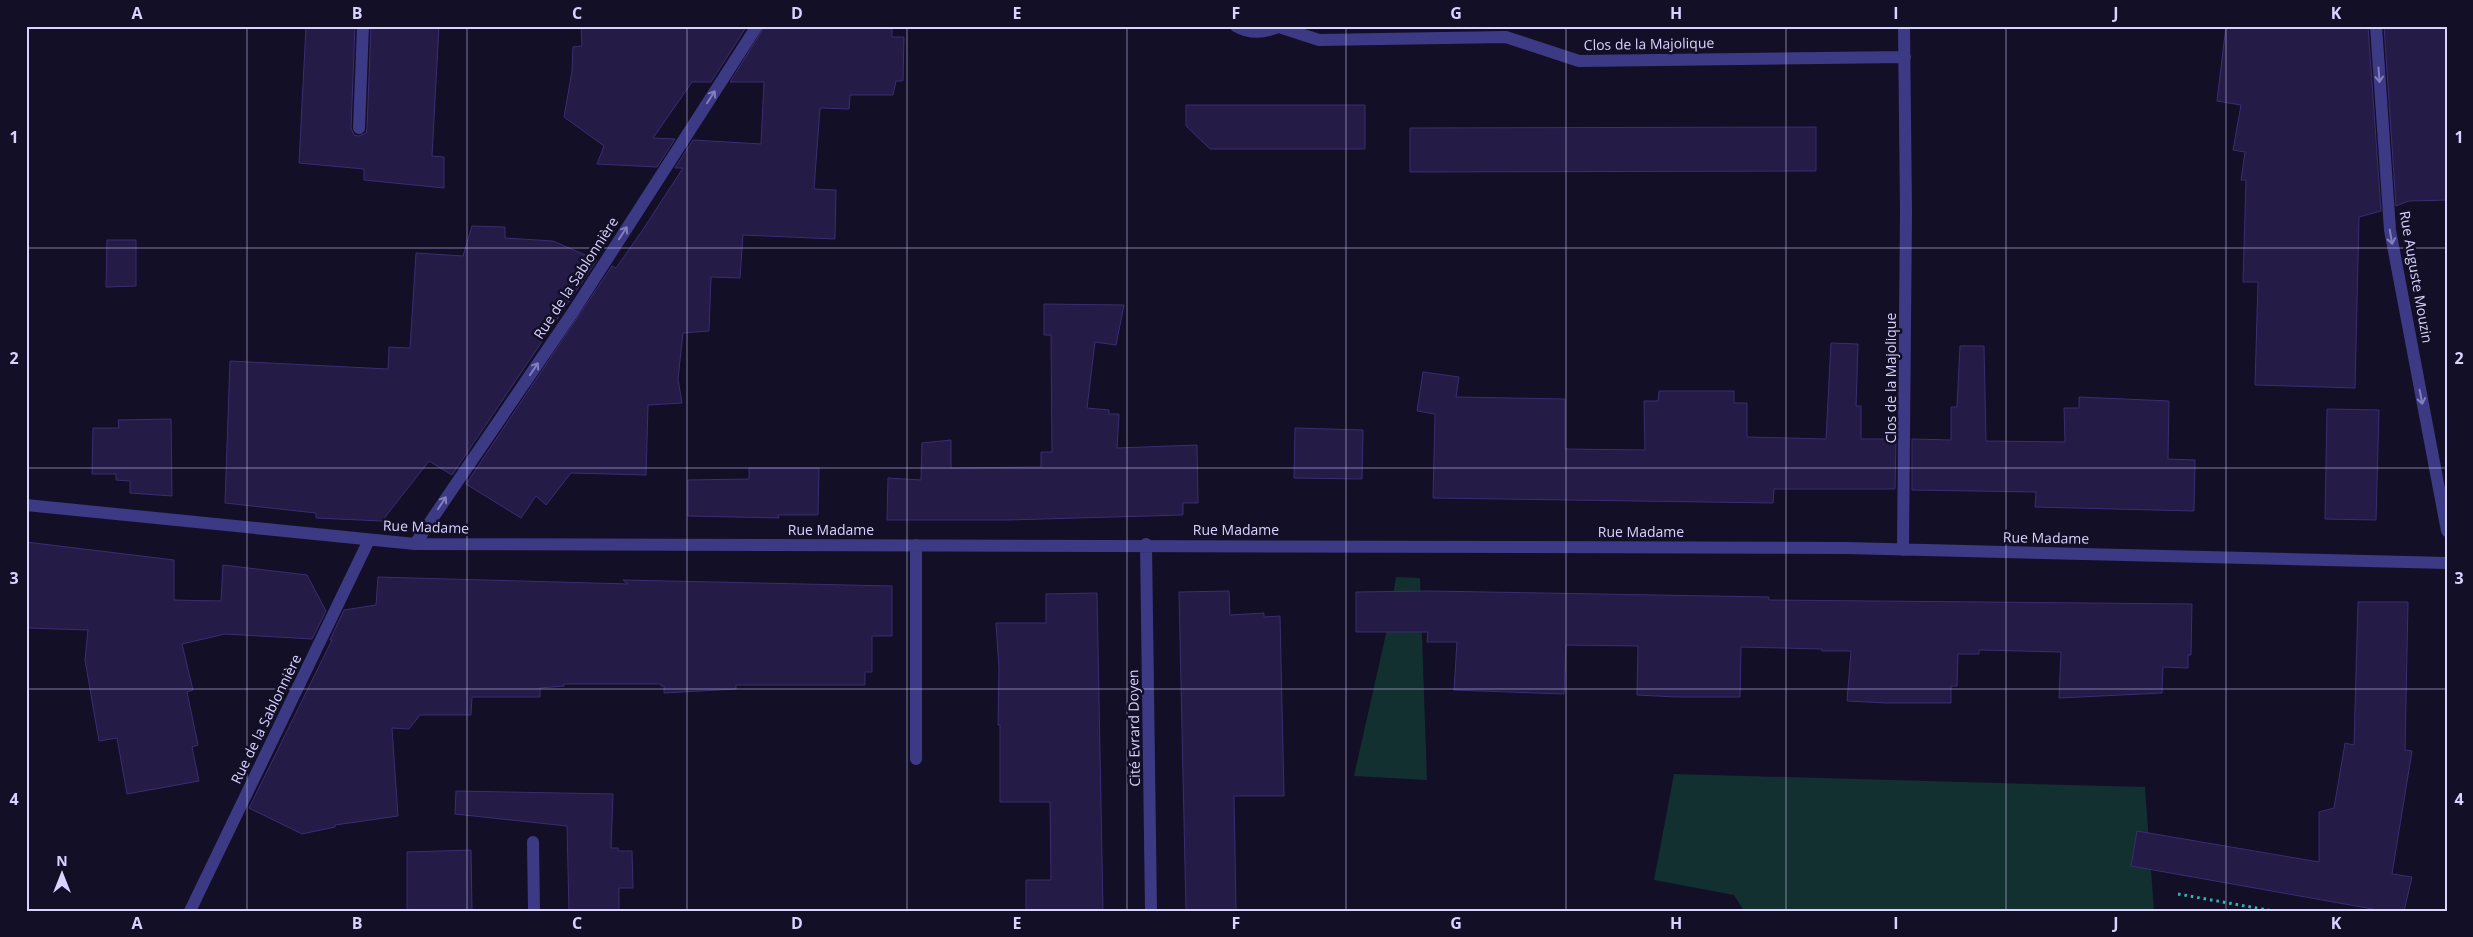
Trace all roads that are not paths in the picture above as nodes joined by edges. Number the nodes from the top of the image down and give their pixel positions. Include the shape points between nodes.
1 (363, 26) edge
2 (757, 26) edge
3 (1236, 26) edge
4 (1904, 26) edge
5 (2376, 26) edge
6 (1280, 27) edge
7 (1905, 57) junction
8 (359, 128) dead end
9 (26, 505) edge
10 (2447, 531) edge
11 (369, 540) junction
12 (415, 544) junction
13 (1146, 544) junction
14 (916, 545) junction
15 (1903, 550) junction
16 (2447, 563) edge
17 (916, 759) dead end
18 (532, 842) dead end
19 (190, 911) edge
20 (534, 911) edge
21 (1152, 911) edge

1 - 8 street
12 -> 2 street, Rue de la Sablonnière via 573,312
3 - 6 street via 1252,33
4 - 7 street, Clos de la Majolique
5 -> 10 street, Rue Auguste Mouzin via 2390,230
6 - 7 street, Clos de la Majolique via 1319,40 1506,37 1579,60
7 - 15 street, Clos de la Majolique
9 - 11 street, Rue Madame
11 - 12 street, Rue Madame
11 - 19 street, Rue de la Sablonnière
12 - 14 street, Rue Madame
13 - 14 street, Rue Madame
13 - 15 street, Rue Madame
13 - 21 street, Cité Evrard Doyen
14 - 17 street
15 - 16 street, Rue Madame
18 - 20 street

